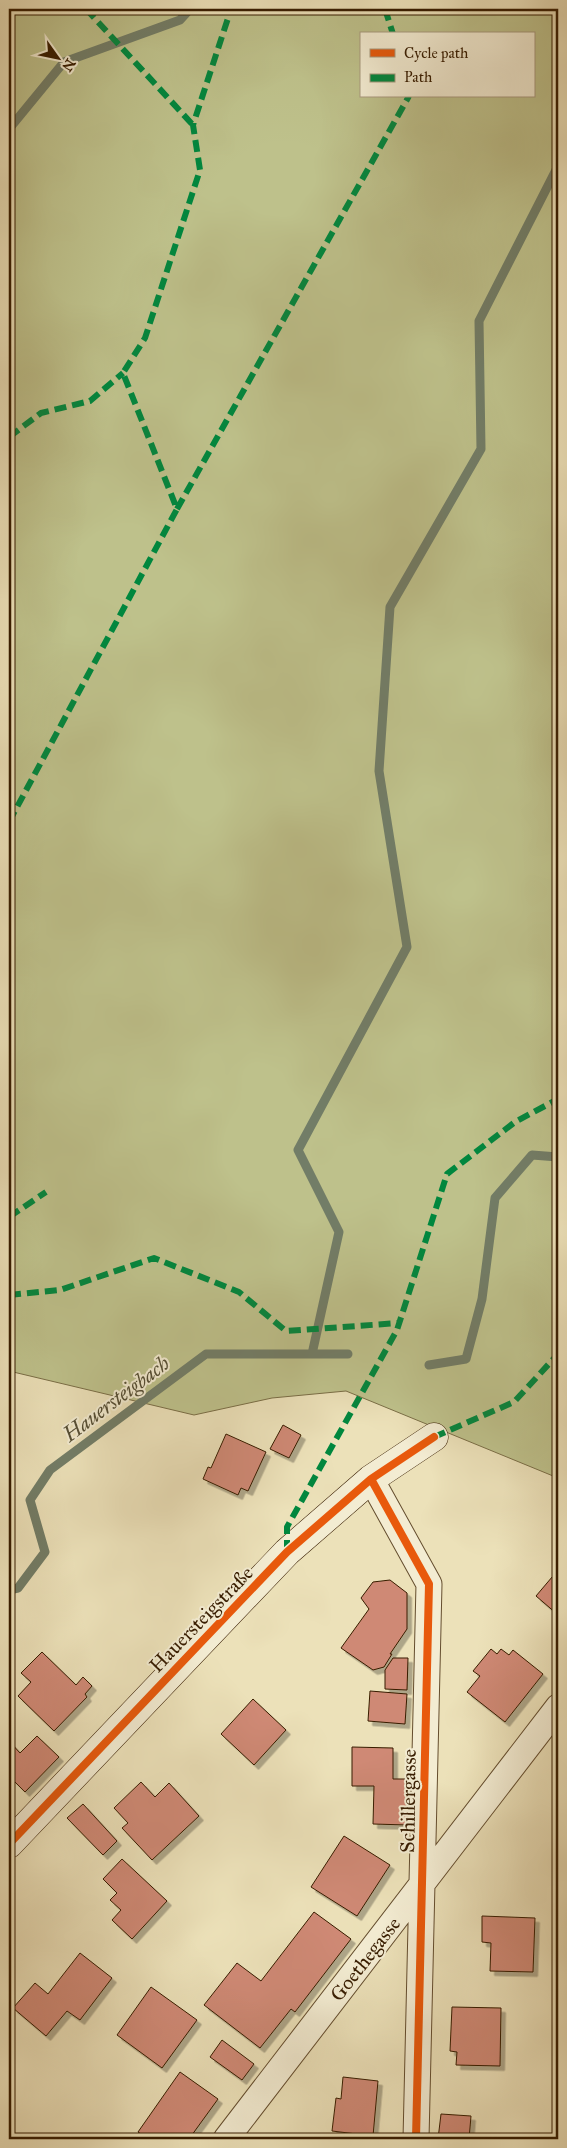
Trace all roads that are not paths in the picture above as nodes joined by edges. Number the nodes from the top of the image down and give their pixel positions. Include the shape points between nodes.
1 (434, 1437) dead end
2 (371, 1479) junction
3 (558, 1707) edge
4 (9, 1844) edge
5 (422, 1884) junction
6 (226, 2139) edge
7 (416, 2139) edge

1 - 2 street, Hauersteigstraße
2 - 4 street, Hauersteigstraße via 287,1552
2 - 5 street, Schillergasse via 429,1584
3 - 5 street, Goethegasse
5 - 6 street, Goethegasse
5 - 7 street, Schillergasse

